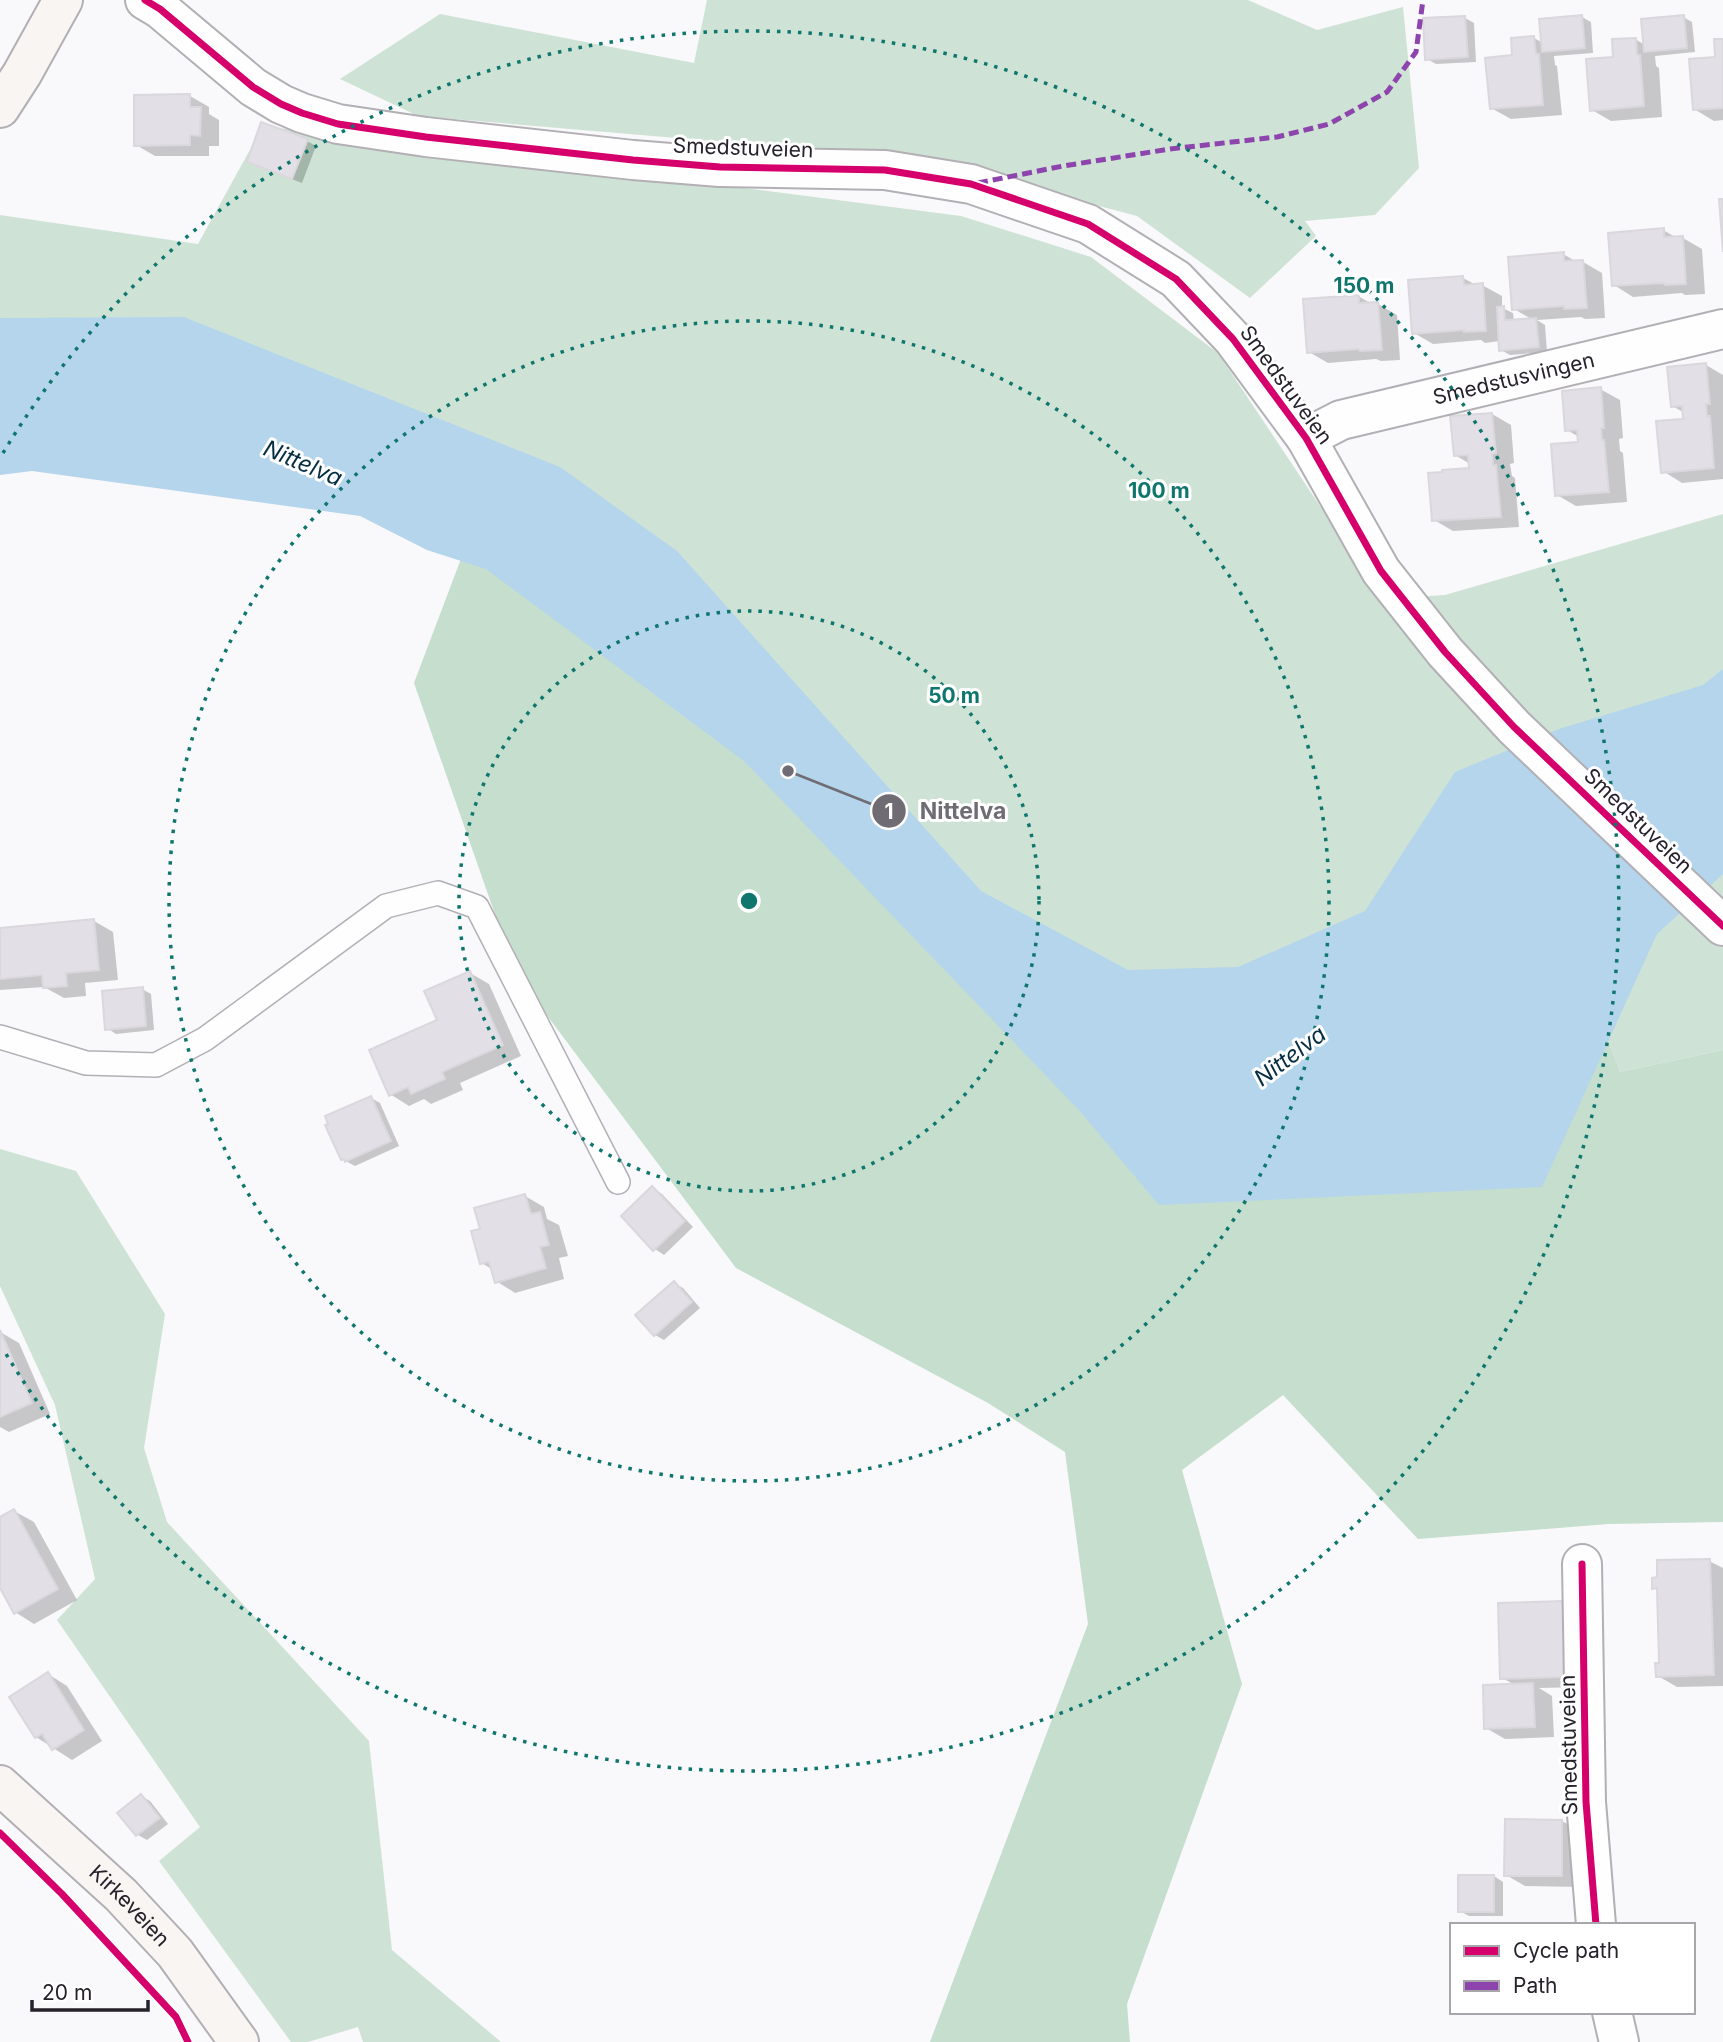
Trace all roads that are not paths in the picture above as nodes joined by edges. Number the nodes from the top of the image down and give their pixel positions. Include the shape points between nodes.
1 (63, 0) edge
2 (158, 3) edge
3 (0, 108) edge
4 (1723, 329) edge
5 (1306, 438) junction
6 (1723, 926) edge
7 (0, 1037) edge
8 (618, 1182) dead end
9 (1583, 1564) dead end
10 (0, 1784) edge
11 (1596, 1923) edge
12 (1612, 2014) edge
13 (239, 2042) edge
14 (1619, 2042) edge

1 - 3 main road
2 - 5 street, Smedstuveien via 253,87 281,104 338,124 633,160 720,167 885,170 971,184 1088,224 1176,279 1233,339
4 - 5 street, Smedstusvingen via 1341,420
5 - 6 street, Smedstuveien via 1381,571 1445,653 1514,727
7 - 8 lane via 86,1063 156,1065 205,1039 386,906 438,893 477,907
9 - 11 street, Smedstuveien via 1586,1802
10 - 13 main road, Kirkeveien via 157,1933
12 - 14 street

